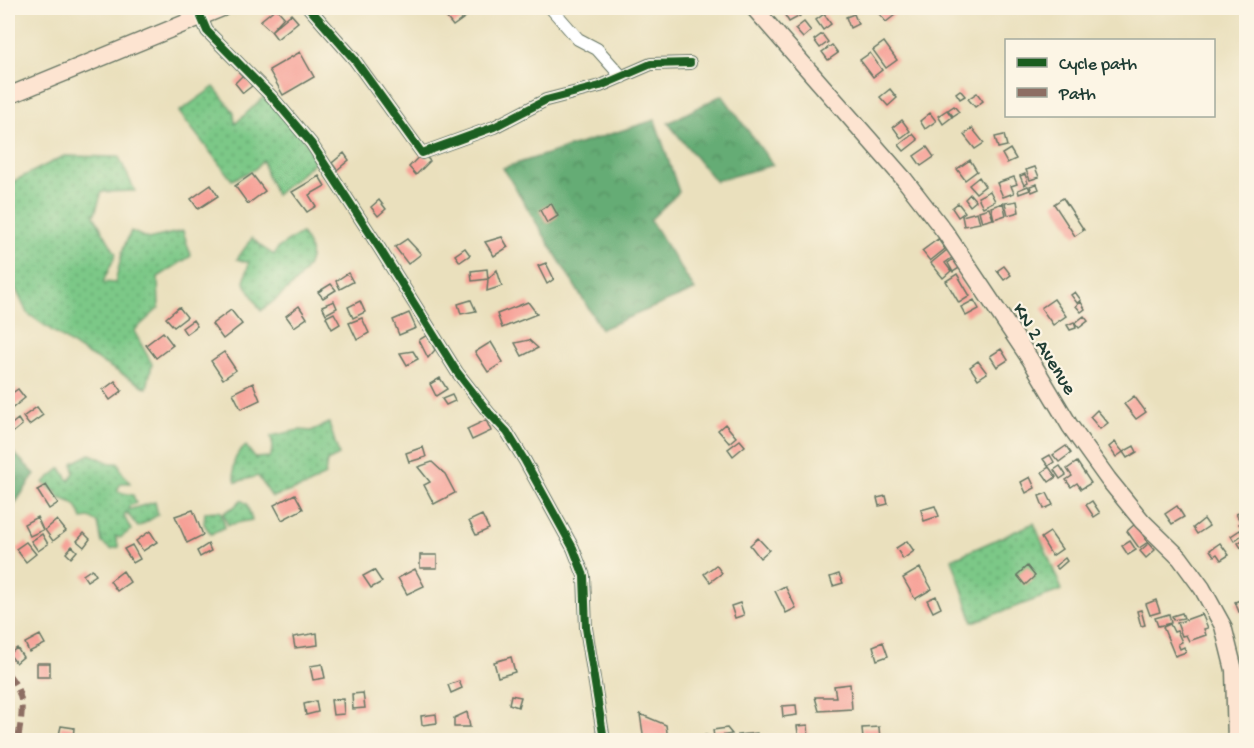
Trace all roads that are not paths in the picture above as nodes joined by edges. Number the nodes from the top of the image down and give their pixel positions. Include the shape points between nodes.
1 (222, 8) edge
2 (309, 8) edge
3 (551, 8) edge
4 (754, 8) edge
5 (201, 16) junction
6 (690, 63) dead end
7 (622, 77) junction
8 (8, 96) edge
9 (604, 741) edge
10 (1236, 741) edge

1 - 5 main road
2 - 7 street via 354,59 422,153 494,127 546,100
3 - 7 street via 578,39 597,50
4 - 10 main road, KN 2 Avenue via 938,223 1108,479 1202,588 1223,626 1234,670
5 - 8 main road
5 - 9 street via 207,31 311,143 457,372 507,432 525,461 584,576 586,628
6 - 7 street via 651,64

